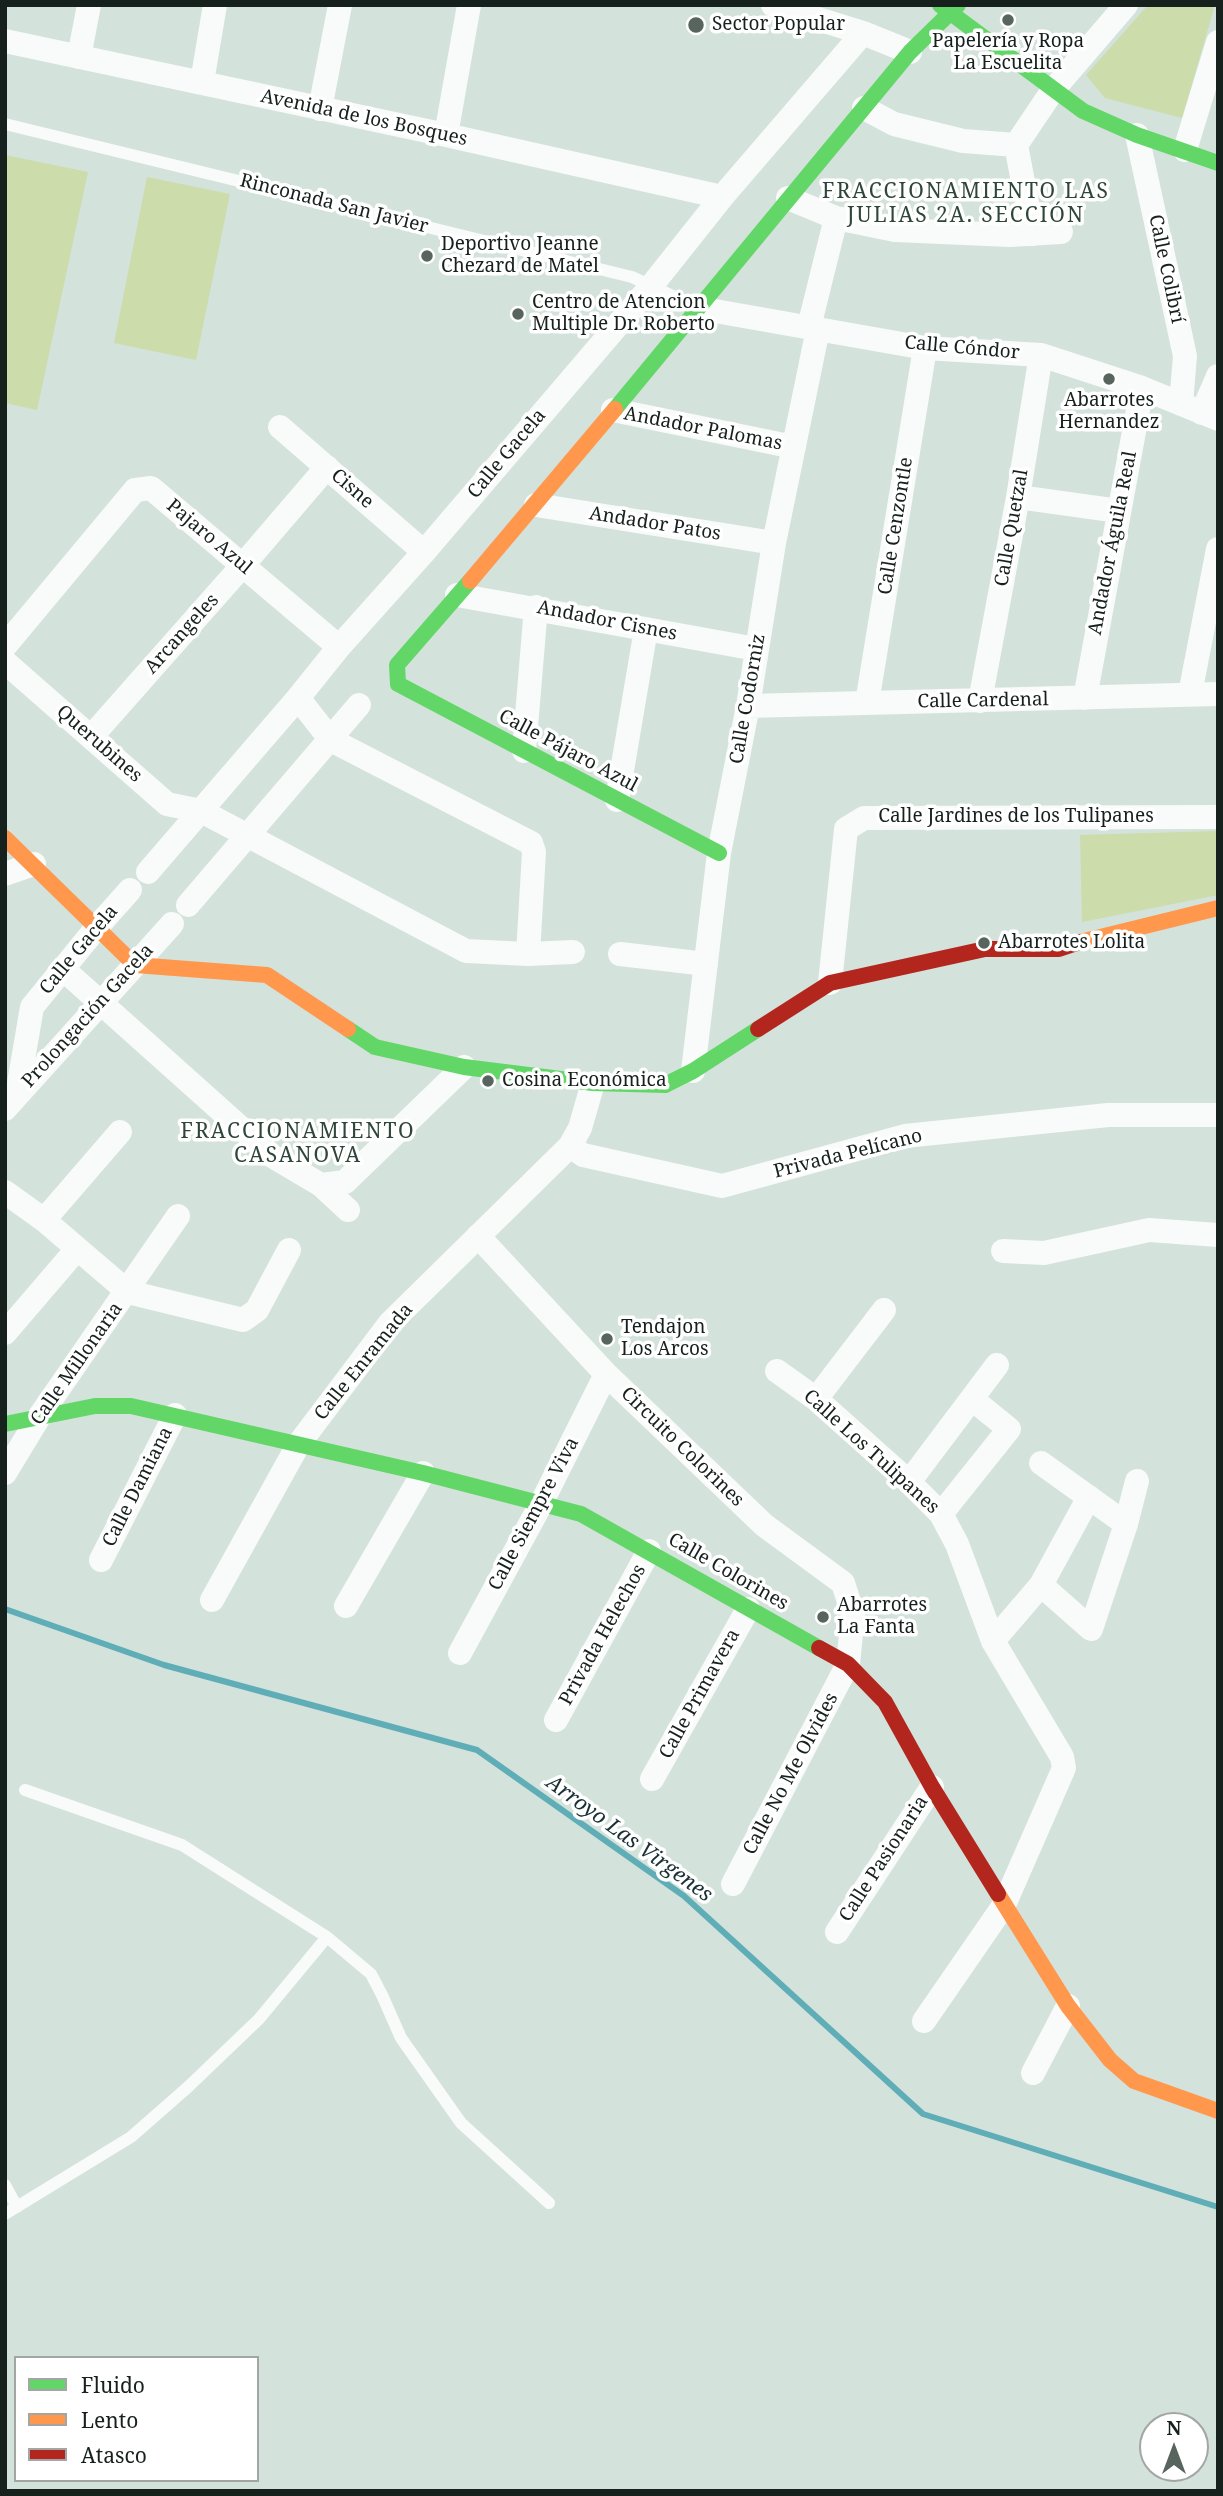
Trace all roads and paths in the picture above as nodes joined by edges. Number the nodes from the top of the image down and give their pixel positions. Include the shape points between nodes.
1 (89, 5) edge
2 (215, 5) edge
3 (340, 5) edge
4 (469, 5) edge
5 (773, 5) edge
6 (1126, 5) edge
7 (950, 8) edge
8 (863, 33) junction
9 (5, 41) edge
10 (1218, 42) edge
11 (910, 52) junction
12 (79, 57) junction
13 (201, 82) junction
14 (1054, 90) junction
15 (864, 108) junction
16 (320, 109) junction
17 (5, 124) edge
18 (446, 135) junction
19 (1137, 135) junction
20 (1016, 145) junction
21 (1185, 150) junction
22 (1218, 163) edge
23 (722, 197) junction
24 (788, 198) junction
25 (836, 218) junction
26 (1061, 232) dead end
27 (1033, 234) junction
28 (652, 285) junction
29 (698, 308) junction
30 (813, 328) junction
31 (925, 348) junction
32 (1041, 355) junction
33 (1218, 376) edge
34 (1142, 388) junction
35 (613, 410) junction
36 (1200, 412) edge
37 (280, 427) dead end
38 (794, 447) junction
39 (327, 467) junction
40 (1018, 497) junction
41 (536, 505) junction
42 (1119, 511) junction
43 (775, 543) junction
44 (1218, 550) edge
45 (424, 552) junction
46 (243, 565) junction
47 (457, 595) junction
48 (536, 607) junction
49 (646, 629) junction
50 (5, 646) edge
51 (339, 647) junction
52 (756, 649) junction
53 (5, 662) edge
54 (1191, 694) junction
55 (1218, 694) edge
56 (298, 698) junction
57 (1084, 698) junction
58 (981, 701) junction
59 (867, 703) junction
60 (359, 705) dead end
61 (748, 706) junction
62 (91, 737) junction
63 (331, 740) junction
64 (524, 751) junction
65 (617, 800) junction
66 (201, 811) junction
67 (1218, 817) edge
68 (249, 837) junction
69 (5, 838) edge
70 (719, 853) junction
71 (34, 864) junction
72 (148, 872) dead end
73 (5, 874) edge
74 (130, 890) dead end
75 (188, 905) dead end
76 (1218, 908) edge
77 (172, 924) dead end
78 (97, 927) junction
79 (573, 952) dead end
80 (528, 954) junction
81 (620, 954) dead end
82 (706, 964) junction
83 (135, 965) junction
84 (63, 969) junction
85 (830, 983) junction
86 (102, 1004) junction
87 (464, 1067) junction
88 (693, 1071) junction
89 (593, 1083) junction
90 (11, 1102) edge
91 (1218, 1115) edge
92 (120, 1132) dead end
93 (570, 1146) junction
94 (321, 1185) junction
95 (5, 1192) edge
96 (348, 1210) dead end
97 (178, 1216) dead end
98 (44, 1220) junction
99 (1218, 1235) edge
100 (478, 1236) junction
101 (77, 1249) junction
102 (289, 1250) dead end
103 (1003, 1251) dead end
104 (128, 1292) junction
105 (884, 1310) dead end
106 (5, 1333) edge
107 (997, 1365) dead end
108 (777, 1371) dead end
109 (606, 1374) junction
110 (816, 1399) junction
111 (972, 1399) junction
112 (175, 1415) junction
113 (39, 1417) junction
114 (5, 1424) edge
115 (298, 1446) junction
116 (1041, 1463) dead end
117 (5, 1473) edge
118 (423, 1473) junction
119 (1137, 1480) dead end
120 (909, 1482) junction
121 (1089, 1497) junction
122 (541, 1504) junction
123 (941, 1514) junction
124 (1126, 1524) junction
125 (649, 1551) junction
126 (100, 1560) dead end
127 (1041, 1585) junction
128 (212, 1600) dead end
129 (346, 1606) dead end
130 (748, 1609) junction
131 (993, 1640) junction
132 (460, 1653) dead end
133 (848, 1664) junction
134 (556, 1720) dead end
135 (652, 1779) dead end
136 (932, 1787) junction
137 (25, 1790) dead end
138 (733, 1884) dead end
139 (1004, 1905) junction
140 (837, 1932) dead end
141 (327, 1937) junction
142 (1068, 2006) junction
143 (924, 2021) dead end
144 (1033, 2073) dead end
145 (1218, 2110) edge
146 (5, 2185) edge
147 (549, 2203) dead end
148 (11, 2211) edge

1 - 12 street
2 - 13 street
3 - 16 street
4 - 18 street
5 - 8 street
6 - 14 street
7 - 11 street
7 - 14 street
8 - 11 street
8 - 23 street, Calle Gacela
9 - 12 street, Avenida de los Bosques
10 - 21 street
11 - 15 street
12 - 13 street, Avenida de los Bosques
13 - 16 street, Avenida de los Bosques
14 - 19 street via 1083,111
14 - 20 street
15 - 20 street via 894,124 963,141
15 - 24 street
16 - 18 street, Avenida de los Bosques
17 - 28 lane, Rinconada San Javier via 632,276
18 - 23 street, Avenida de los Bosques
19 - 21 street
19 - 36 street, Calle Colibrí
20 - 27 street
21 - 22 street
23 - 28 street, Calle Gacela
24 - 25 street
24 - 29 street
25 - 27 street via 895,230
25 - 30 street, Calle Codorniz
26 - 27 street
28 - 29 lane, Rinconada San Javier
28 - 45 street, Calle Gacela
29 - 30 street, Calle Cóndor
29 - 35 street
30 - 31 street, Calle Cóndor
30 - 38 street, Calle Codorniz
31 - 32 street, Calle Cóndor
31 - 59 street, Calle Cenzontle
32 - 34 street, Calle Cóndor
32 - 40 street, Calle Quetzal
33 - 36 street
34 - 36 street, Calle Cóndor
34 - 42 street, Andador Águila Real
35 - 38 street, Andador Palomas
35 - 41 street
37 - 39 street, Cisne
38 - 43 street, Calle Codorniz
39 - 45 street, Cisne
39 - 46 street, Arcangeles
40 - 42 street
40 - 58 street, Calle Quetzal
41 - 43 street, Andador Patos
41 - 47 street
42 - 57 street, Andador Águila Real
43 - 52 street, Calle Codorniz
44 - 54 street
45 - 51 street, Calle Gacela
46 - 50 street, Pajaro Azul via 151,488 135,491
46 - 51 street, Pajaro Azul
46 - 62 street, Arcangeles
47 - 48 street, Andador Cisnes
47 - 64 street, Calle Pájaro Azul via 397,665 398,684
48 - 49 street, Andador Cisnes
48 - 64 street
49 - 52 street, Andador Cisnes
49 - 65 street
51 - 56 street, Calle Gacela
52 - 61 street, Calle Codorniz
53 - 62 street, Querubines
54 - 55 street, Calle Cardenal
54 - 57 street, Calle Cardenal
56 - 63 street
56 - 66 street, Calle Gacela
57 - 58 street, Calle Cardenal
58 - 59 street, Calle Cardenal
59 - 61 street, Calle Cardenal
60 - 63 street
61 - 70 street, Calle Codorniz
62 - 66 street, Querubines via 167,804
63 - 68 street
63 - 80 street via 531,842
64 - 65 street, Calle Pájaro Azul
65 - 70 street, Calle Pájaro Azul
66 - 68 street, Querubines
66 - 72 street, Calle Gacela
67 - 85 street, Calle Jardines de los Tulipanes via 864,818 846,829
68 - 75 street
68 - 80 street, Querubines via 466,951
69 - 71 street
70 - 82 street, Calle Codorniz
71 - 73 street
71 - 78 street
74 - 78 street, Calle Gacela
76 - 85 street via 1059,949 985,949
77 - 83 street, Prolongación Gacela
78 - 83 street
78 - 84 street, Calle Gacela
79 - 80 street, Querubines
81 - 82 street
82 - 88 street, Calle Codorniz
83 - 86 street, Prolongación Gacela
83 - 87 street via 267,975 375,1047
84 - 86 street
84 - 90 street, Calle Gacela via 32,1007
85 - 88 street
86 - 90 street, Prolongación Gacela
86 - 94 street via 272,1156
87 - 89 street
87 - 94 street via 345,1182
88 - 89 street via 665,1085
89 - 93 street, Calle Enramada
91 - 93 street, Privada Pelícano via 1108,1115 905,1136 722,1186 583,1155
92 - 98 street
93 - 100 street, Calle Enramada
94 - 96 street
95 - 98 street
97 - 104 street, Calle Millonaria
98 - 101 street
99 - 103 street via 1149,1230 1044,1253
100 - 109 street, Circuito Colorines
100 - 115 street, Calle Enramada via 390,1324
101 - 104 street
101 - 106 street
102 - 104 street via 257,1310 243,1320
104 - 113 street, Calle Millonaria
105 - 110 street
107 - 111 street
108 - 110 street, Calle Los Tulipanes
109 - 122 street, Calle Siempre Viva
109 - 133 street, Circuito Colorines via 764,1525 842,1583 853,1614
110 - 120 street, Calle Los Tulipanes
111 - 120 street
111 - 123 street via 1009,1429
112 - 113 street, Calle Colorines via 131,1406 95,1406
112 - 115 street, Calle Colorines
112 - 126 street, Calle Damiana
113 - 114 street, Calle Colorines
113 - 117 street, Calle Millonaria
115 - 118 street, Calle Colorines
115 - 128 street, Calle Enramada
116 - 121 street
118 - 122 street, Calle Colorines
118 - 129 street
119 - 124 street
120 - 123 street, Calle Los Tulipanes
121 - 124 street
121 - 127 street
122 - 125 street, Calle Colorines via 580,1514
122 - 132 street, Calle Siempre Viva
123 - 131 street, Calle Los Tulipanes
124 - 127 street via 1091,1629
125 - 130 street, Calle Colorines
125 - 134 street, Privada Helechos
127 - 131 street
130 - 133 street, Calle Colorines
130 - 135 street, Calle Primavera
131 - 139 street, Calle Los Tulipanes via 1062,1756 1064,1768
133 - 136 street, Calle Colorines via 885,1702
133 - 138 street, Calle No Me Olvides
136 - 139 street, Calle Colorines
136 - 140 street, Calle Pasionaria
137 - 141 lane via 182,1845
139 - 142 street, Calle Colorines
139 - 143 street
141 - 147 lane via 370,1974 401,2038 461,2123
141 - 148 lane via 259,2019 131,2137
142 - 144 street
142 - 145 street, Calle Colorines via 1110,2060 1134,2081
146 - 148 lane

